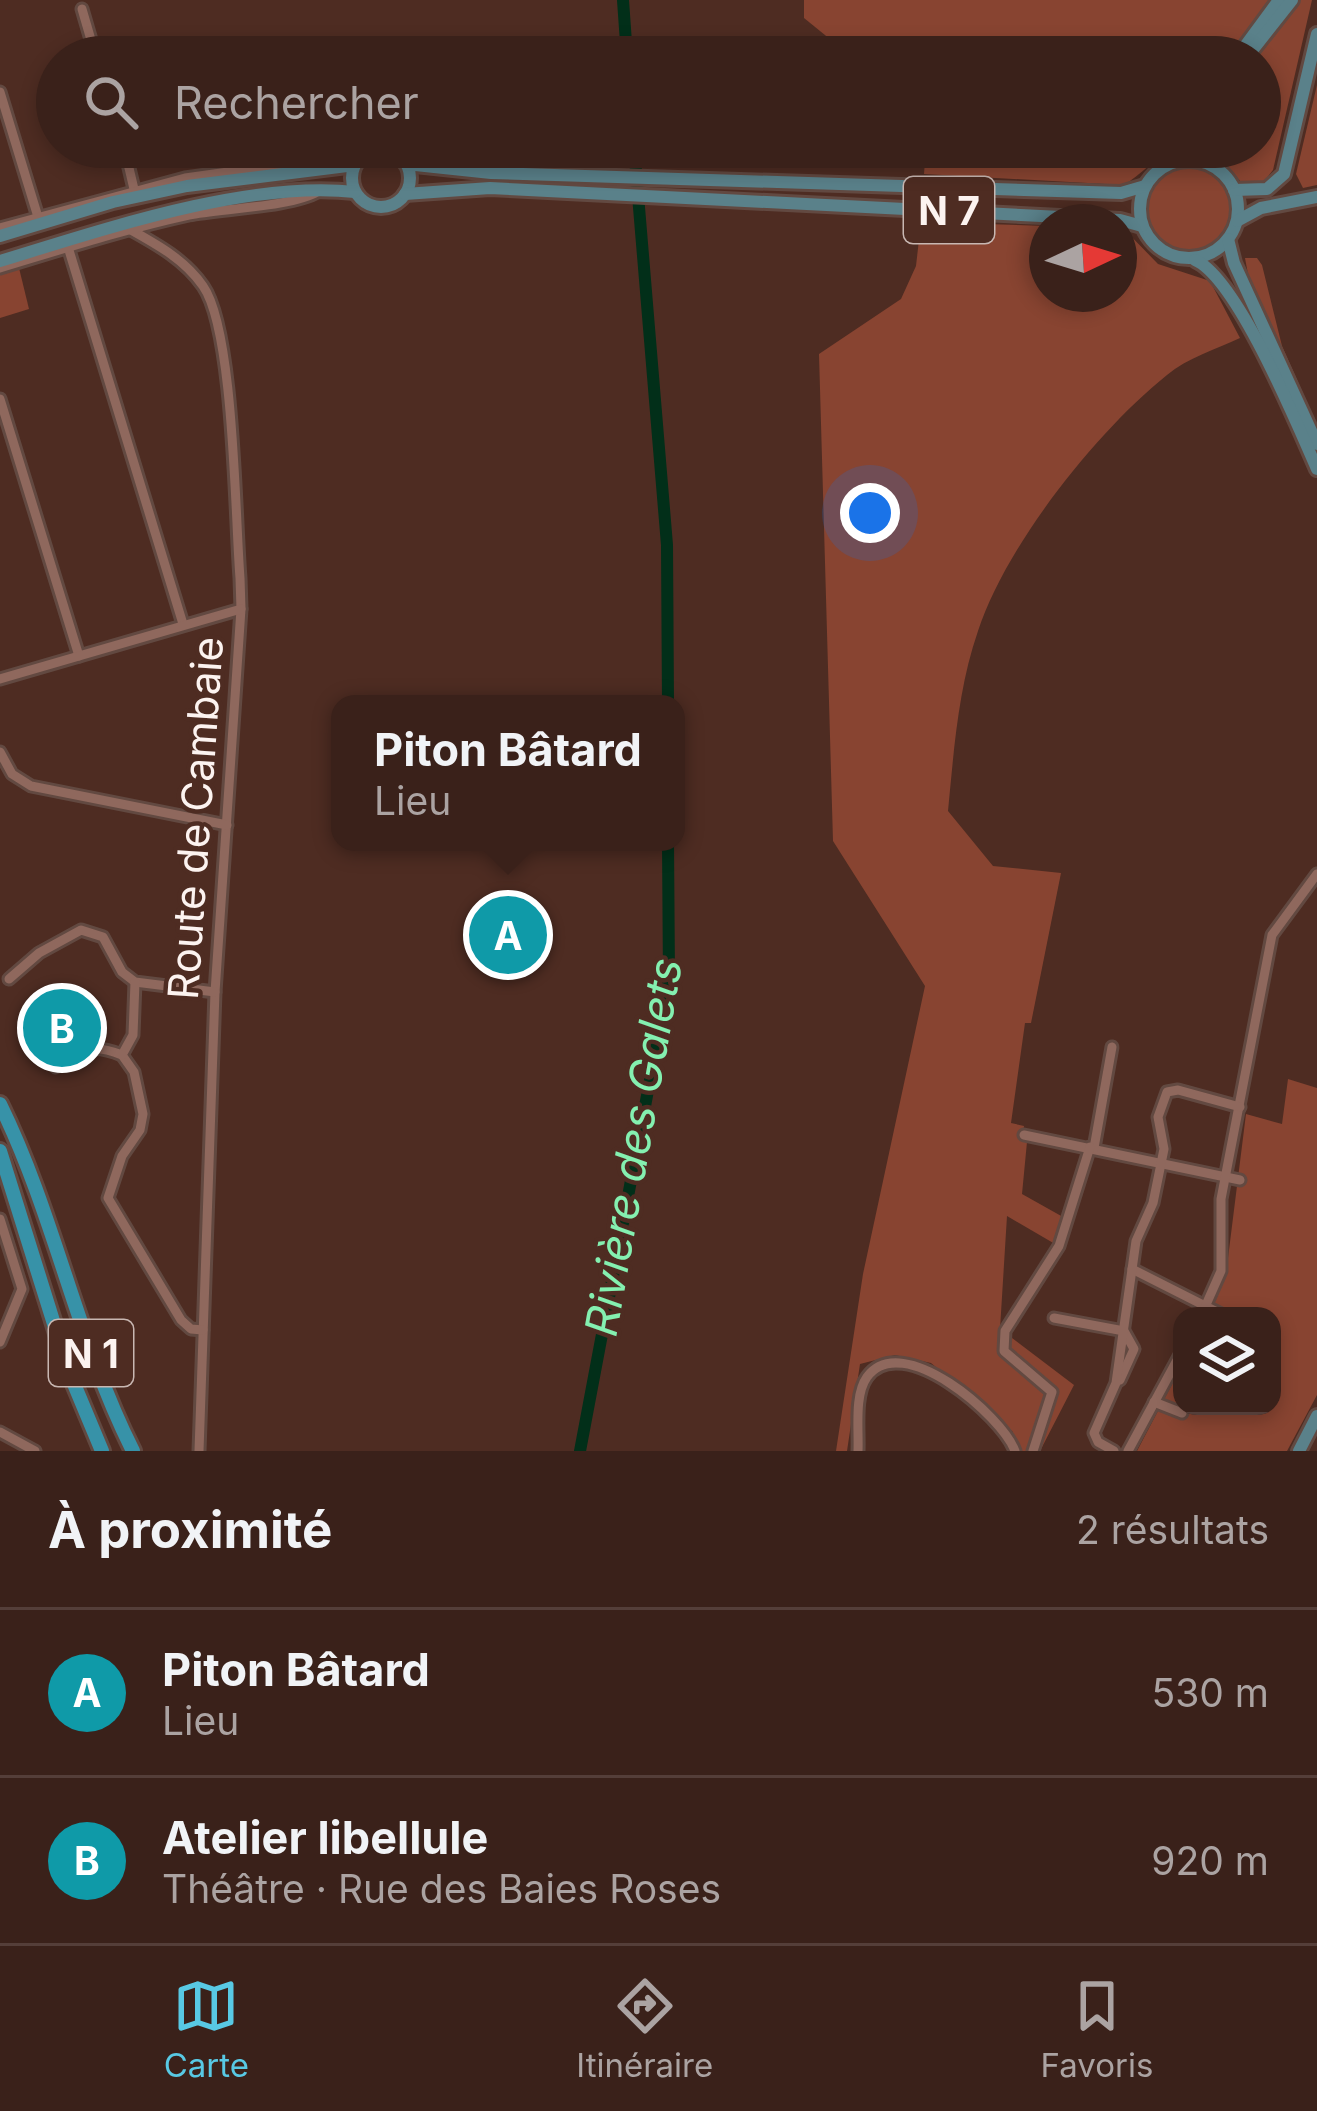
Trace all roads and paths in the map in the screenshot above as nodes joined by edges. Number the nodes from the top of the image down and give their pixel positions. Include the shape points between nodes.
1 (1279, 0) edge
2 (1292, 0) edge
3 (82, 9) dead end
4 (1317, 34) edge
5 (90, 36) edge
6 (1252, 36) edge
7 (1264, 36) edge
8 (0, 92) edge
9 (1287, 163) junction
10 (129, 168) edge
11 (239, 168) edge
12 (326, 168) edge
13 (355, 168) edge
14 (407, 168) edge
15 (426, 168) edge
16 (1164, 168) edge
17 (1213, 168) edge
18 (1219, 168) edge
19 (316, 169) joint
20 (1220, 171) junction
21 (491, 181) junction
22 (1145, 186) junction
23 (134, 189) junction
24 (1234, 190) junction
25 (317, 191) junction
26 (355, 192) junction
27 (405, 194) junction
28 (1312, 198) edge
29 (1029, 215) edge
30 (38, 217) junction
31 (1237, 221) junction
32 (154, 224) junction
33 (1137, 225) edge
34 (1142, 226) junction
35 (131, 230) junction
36 (0, 232) edge
37 (1228, 239) junction
38 (155, 244) junction
39 (68, 247) junction
40 (1193, 259) junction
41 (0, 264) edge
42 (0, 399) edge
43 (1317, 444) edge
44 (1317, 469) edge
45 (241, 609) junction
46 (183, 624) junction
47 (79, 656) junction
48 (0, 680) edge
49 (0, 752) edge
50 (227, 824) junction
51 (1317, 874) edge
52 (9, 979) dead end
53 (135, 982) junction
54 (215, 992) junction
55 (1112, 1047) dead end
56 (122, 1055) junction
57 (56, 1067) dead end
58 (0, 1104) edge
59 (1240, 1107) junction
60 (1024, 1135) dead end
61 (1092, 1148) junction
62 (0, 1151) edge
63 (1161, 1162) junction
64 (1226, 1178) junction
65 (1240, 1180) dead end
66 (0, 1219) edge
67 (1132, 1269) junction
68 (1196, 1307) edge
69 (1204, 1307) edge
70 (1054, 1318) dead end
71 (203, 1330) junction
72 (1124, 1331) junction
73 (0, 1342) edge
74 (1173, 1367) edge
75 (1154, 1402) junction
76 (1173, 1409) edge
77 (1317, 1416) edge
78 (0, 1432) edge
79 (858, 1448) edge
80 (34, 1451) edge
81 (102, 1451) edge
82 (133, 1451) edge
83 (199, 1451) edge
84 (1016, 1451) edge
85 (1033, 1451) edge
86 (1114, 1451) edge
87 (1128, 1451) edge
88 (1299, 1451) edge

1 - 6 main road
2 - 7 main road
3 - 5 street
4 - 9 main road
8 - 30 street
9 - 24 main road via 1276,185
9 - 28 main road via 1291,188
10 - 23 street
11 - 23 street
12 - 19 main road
13 - 26 main road
14 - 27 main road
15 - 21 main road
16 - 22 main road
17 - 20 main road
18 - 20 main road
19 - 36 main road via 158,192
20 - 24 main road
21 - 22 main road, N 7 via 1121,194
21 - 27 main road
21 - 29 main road, N 7
22 - 34 main road
23 - 30 street
24 - 31 main road
25 - 26 main road
25 - 32 street via 303,200
25 - 41 main road via 163,214
26 - 27 main road via 382,207
28 - 31 main road
30 - 36 street
31 - 37 main road
32 - 35 street
32 - 38 street
33 - 34 main road
34 - 40 main road via 1158,249
35 - 38 street, Route de Cambaie
35 - 39 street
37 - 40 main road
37 - 43 main road
38 - 45 street, Route de Cambaie via 182,261 216,312
39 - 41 street
39 - 46 street
40 - 44 main road via 1212,269 1228,293
42 - 47 street
45 - 46 street
45 - 50 street, Route de Cambaie
46 - 47 street
47 - 48 street
49 - 50 street via 31,786
50 - 54 street, Route de Cambaie
51 - 59 street via 1273,935
52 - 53 street via 81,930 103,937
53 - 54 street
53 - 56 street via 133,1035
54 - 71 street, Route de Cambaie
55 - 61 street
56 - 57 street via 86,1046
56 - 71 street via 143,1114 108,1198 182,1320
58 - 82 highway, N 1
59 - 63 street via 1167,1092 1158,1117
59 - 64 street
60 - 61 street
61 - 63 street
61 - 85 street via 1059,1246 1005,1330 1004,1351 1052,1392
62 - 81 highway, N 1
63 - 64 street
63 - 67 street
64 - 65 street
64 - 69 street via 1223,1256
66 - 73 street via 22,1289
67 - 68 street
67 - 72 street
70 - 72 street
71 - 83 street, Route de Cambaie
72 - 86 street via 1133,1356 1094,1433
74 - 75 street
75 - 76 street
75 - 87 street
77 - 88 main road
78 - 80 street
79 - 84 street via 864,1382 900,1363 932,1370 1000,1424

